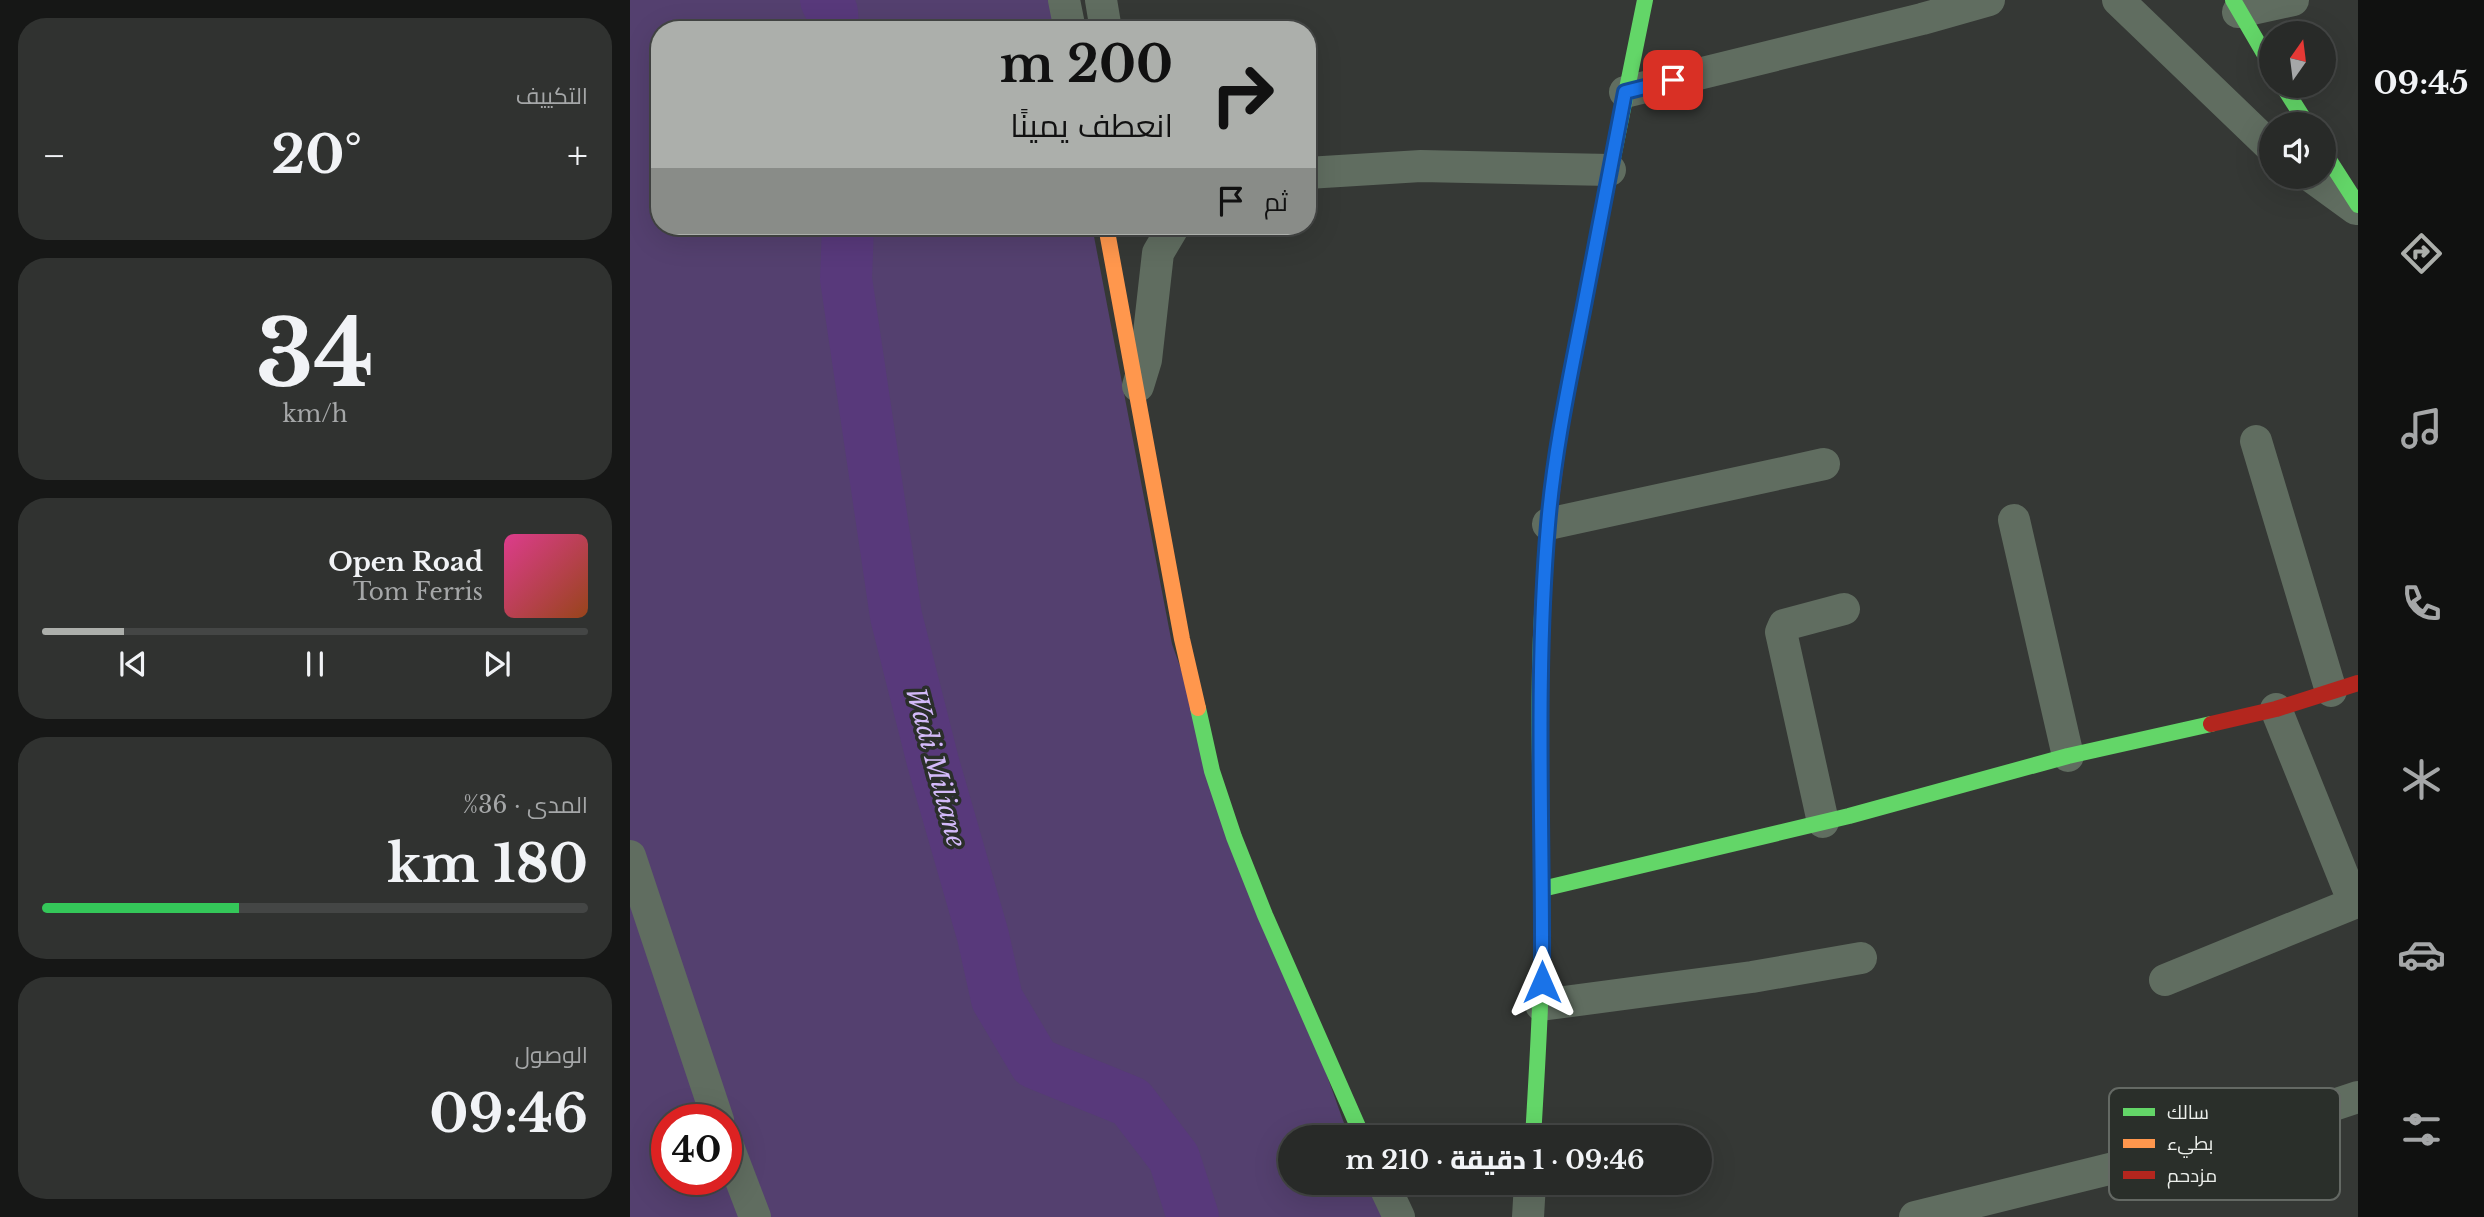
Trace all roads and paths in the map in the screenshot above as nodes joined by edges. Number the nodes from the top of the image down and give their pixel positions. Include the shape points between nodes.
1 (1064, 0) edge
2 (1101, 0) edge
3 (1645, 0) edge
4 (1989, 0) edge
5 (2118, 0) edge
6 (2293, 0) edge
7 (2235, 6) edge
8 (1068, 21) edge
9 (1104, 21) edge
10 (2259, 46) edge
11 (1625, 92) junction
12 (2259, 136) edge
13 (1610, 170) junction
14 (1316, 172) edge
15 (2336, 172) edge
16 (2330, 189) edge
17 (2358, 208) edge
18 (1108, 235) edge
19 (1169, 235) edge
20 (1136, 392) junction
21 (2256, 441) dead end
22 (1824, 464) dead end
23 (2014, 520) dead end
24 (1548, 524) junction
25 (1844, 609) dead end
26 (2345, 687) edge
27 (2276, 709) junction
28 (2068, 756) junction
29 (1823, 822) junction
30 (630, 856) edge
31 (1542, 890) junction
32 (2356, 902) edge
33 (1861, 958) dead end
34 (2165, 980) dead end
35 (1541, 1004) junction
36 (2358, 1097) edge
37 (2340, 1103) edge
38 (714, 1104) edge
39 (1357, 1125) edge
40 (1534, 1125) edge
41 (2109, 1169) edge
42 (742, 1183) edge
43 (1389, 1195) edge
44 (1529, 1195) edge
45 (755, 1217) edge
46 (1399, 1217) edge
47 (1528, 1217) edge
48 (1914, 1217) edge

1 - 8 street
2 - 9 street
3 - 11 street
4 - 11 street
5 - 12 street
6 - 7 street
7 - 10 street
11 - 13 street
13 - 14 street via 1421,166
13 - 24 street via 1560,429
15 - 17 street
16 - 17 street
18 - 20 street
19 - 20 street via 1158,254 1146,360
20 - 39 street via 1212,771 1265,915
21 - 26 street
22 - 24 street
23 - 28 street
24 - 31 street via 1539,730
25 - 29 street via 1784,625 1782,632
26 - 27 street
27 - 28 street
27 - 32 street
28 - 29 street
29 - 31 street
30 - 38 street
31 - 35 street
32 - 34 street
33 - 35 street
35 - 40 street
36 - 37 street
41 - 48 street
42 - 45 street
43 - 46 street
44 - 47 street

